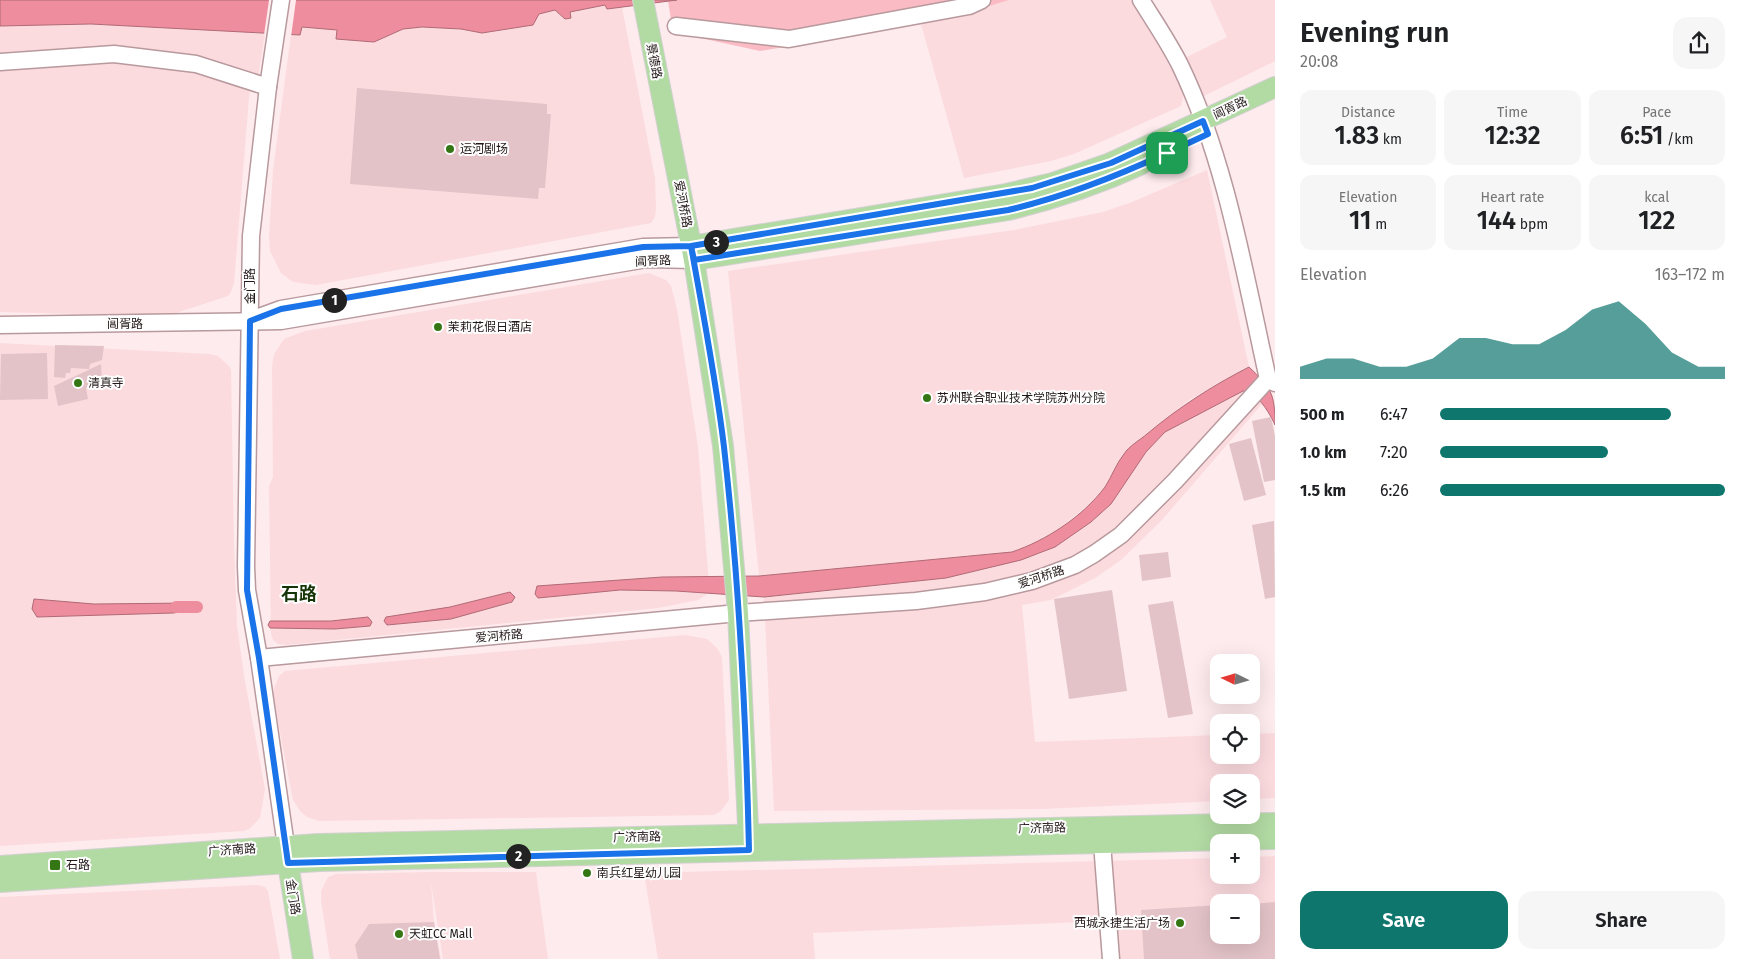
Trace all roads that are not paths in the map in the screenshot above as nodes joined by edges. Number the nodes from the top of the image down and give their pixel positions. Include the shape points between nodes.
1 (281, 0) edge
2 (642, 0) edge
3 (982, 0) edge
4 (1141, 0) edge
5 (676, 26) dead end
6 (0, 62) edge
7 (268, 87) junction
8 (1275, 87) edge
9 (1275, 103) edge
10 (666, 122) joint
11 (1205, 127) junction
12 (692, 253) junction
13 (250, 321) junction
14 (0, 325) edge
15 (1270, 381) edge
16 (738, 610) junction
17 (259, 658) junction
18 (1275, 823) edge
19 (1275, 839) edge
20 (749, 842) junction
21 (1102, 843) junction
22 (287, 855) junction
23 (0, 866) edge
24 (0, 882) edge
25 (303, 959) edge
26 (1112, 959) edge

1 - 7 street, 金门路
2 - 10 main road, 景德路
3 - 5 street via 969,6 789,39
4 - 11 street via 1180,64
6 - 7 street via 114,54 196,64
7 - 13 street, 金门路 via 251,236
8 - 11 main road, 阊胥路
9 - 11 main road, 阊胥路
10 - 12 main road, 爱河桥路
11 - 12 main road, 阊胥路 via 1039,186
11 - 15 street via 1229,209
12 - 13 street, 阊胥路 via 643,247 281,309
12 - 16 main road, 爱河桥路 via 724,446
13 - 14 street, 阊胥路
13 - 17 street, 金门路 via 247,585
15 - 16 street, 爱河桥路 via 1121,535 1056,574 953,597
16 - 17 street, 爱河桥路
16 - 20 main road, 爱河桥路
17 - 22 street, 金门路
18 - 20 main road, 广济南路
19 - 21 main road, 广济南路
20 - 21 main road, 广济南路
20 - 22 main road, 广济南路
21 - 26 street
22 - 23 main road, 广济南路
22 - 24 main road, 广济南路
22 - 25 main road, 金门路

